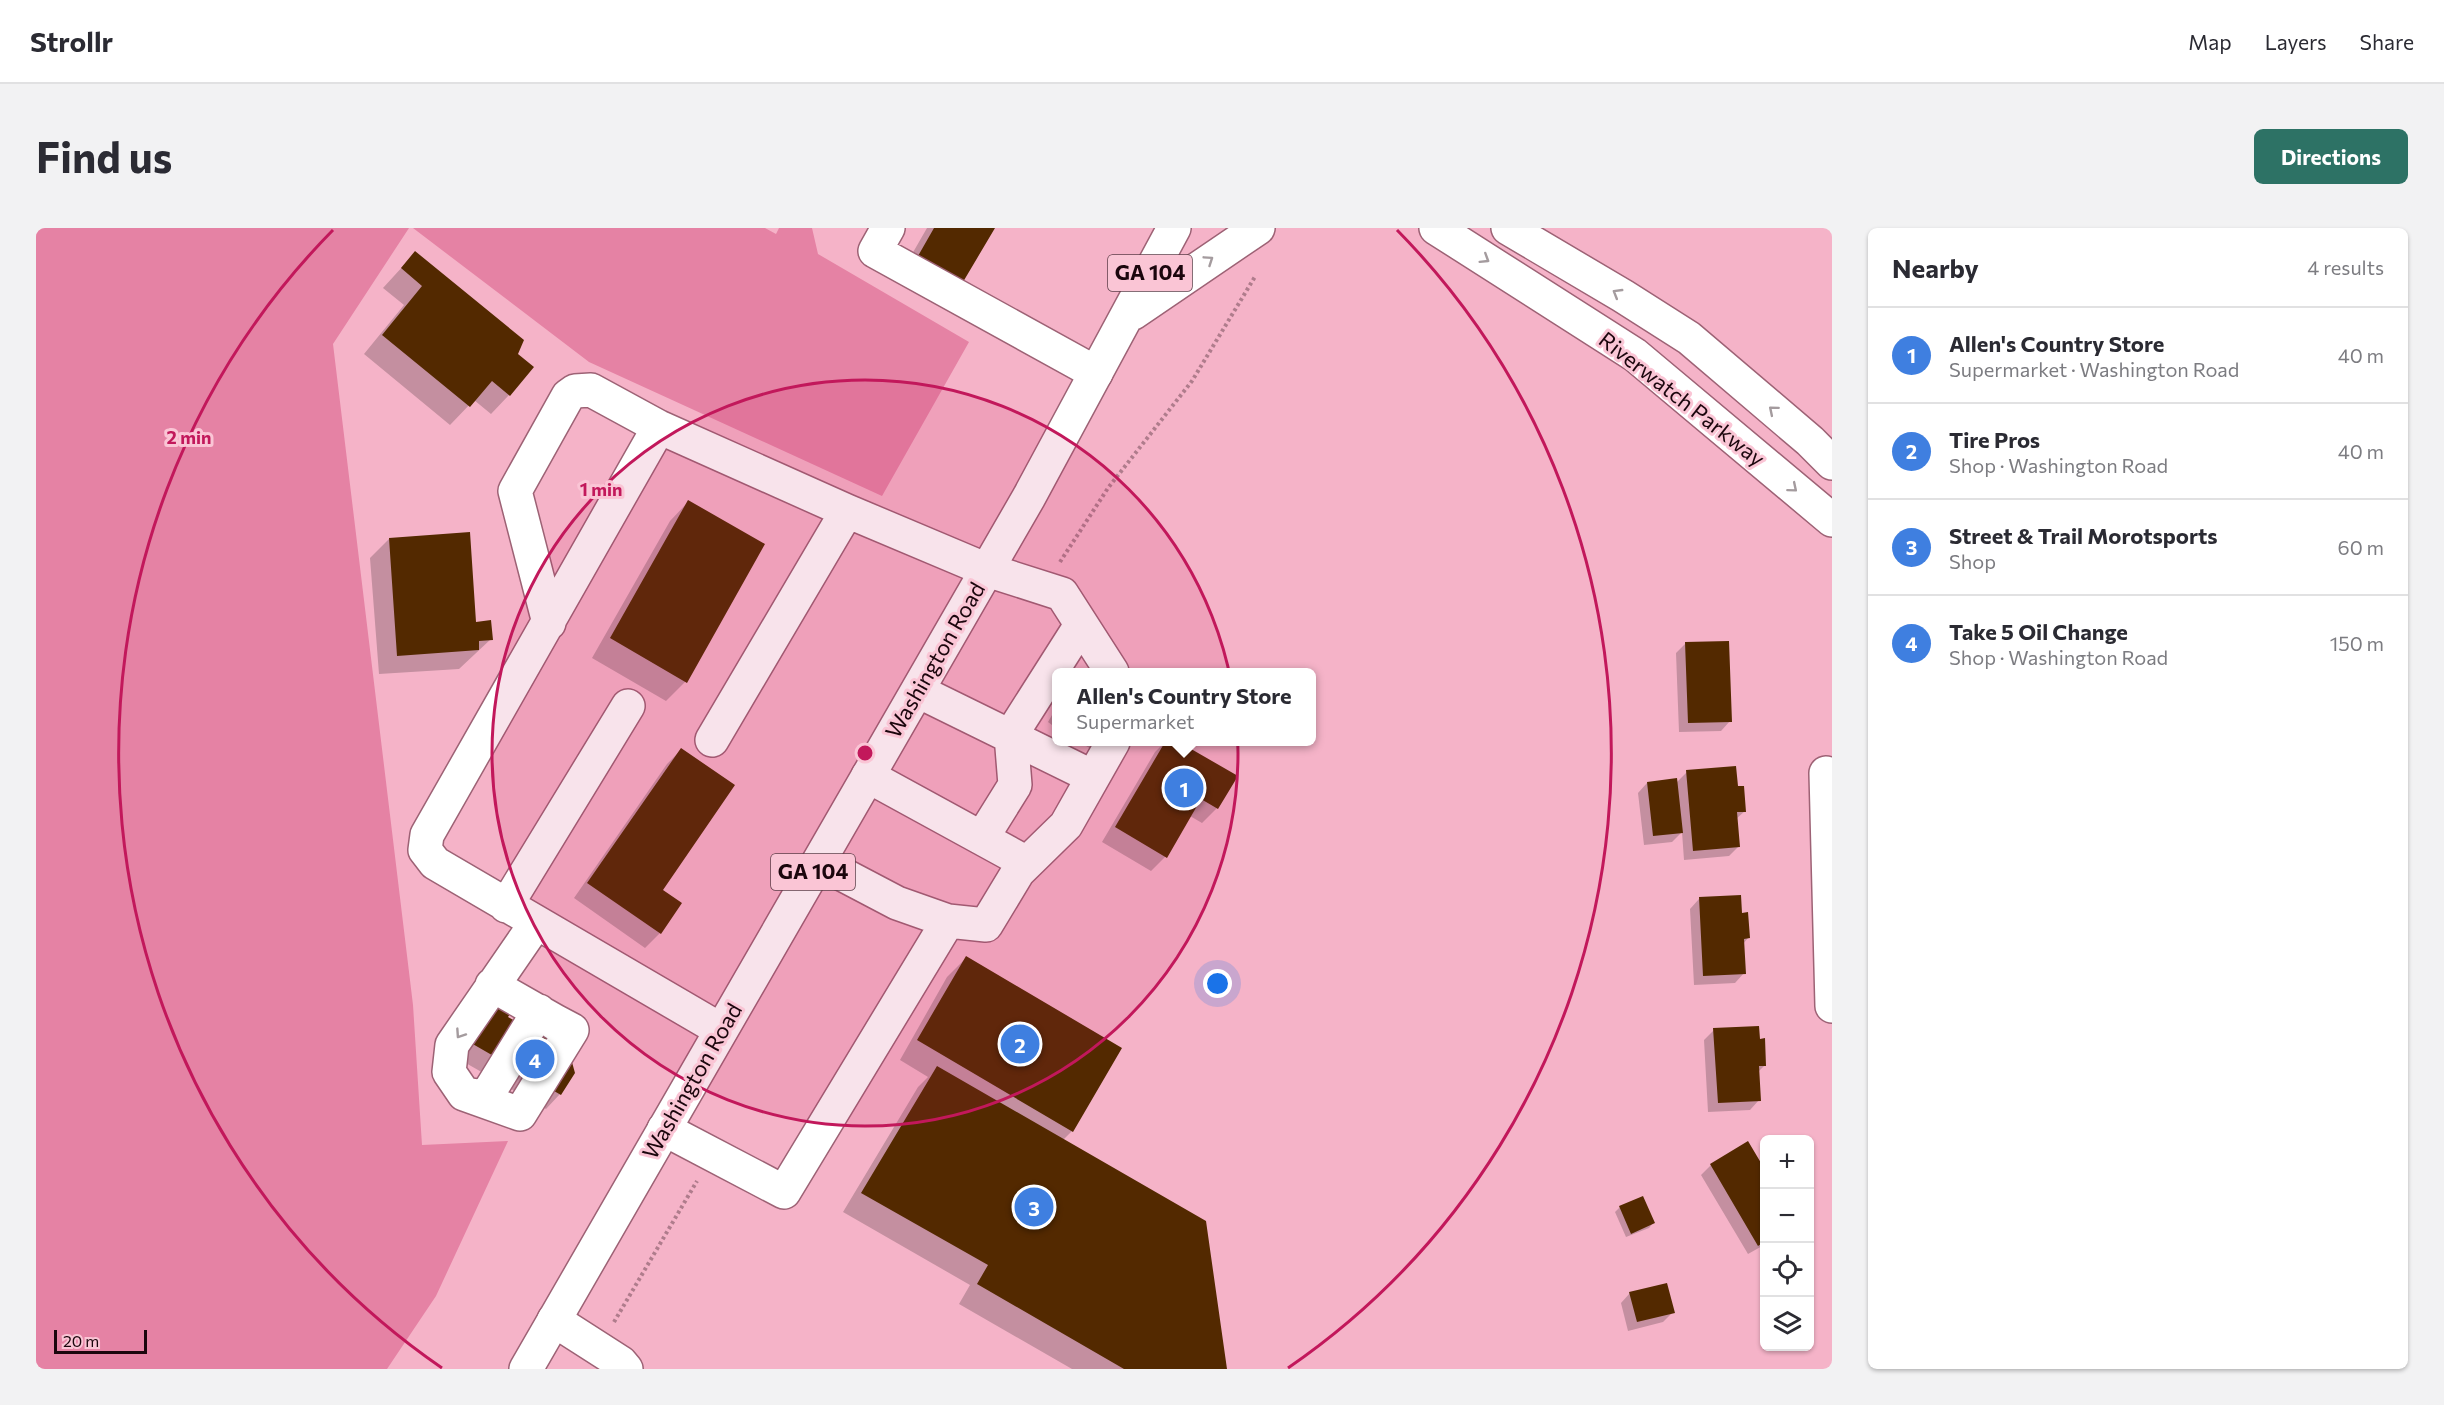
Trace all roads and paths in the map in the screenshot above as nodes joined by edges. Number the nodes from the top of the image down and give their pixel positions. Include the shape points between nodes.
1 (888, 228) edge
2 (1174, 228) edge
3 (1258, 228) edge
4 (1436, 228) edge
5 (1508, 228) edge
6 (1541, 228) edge
7 (1557, 258) junction
8 (1256, 276) dead end
9 (1126, 317) junction
10 (1096, 373) junction
11 (659, 427) junction
12 (1832, 463) edge
13 (847, 511) junction
14 (1832, 520) edge
15 (987, 570) junction
16 (1043, 588) junction
17 (549, 623) junction
18 (1082, 625) junction
19 (1054, 668) edge
20 (1109, 668) edge
21 (1052, 671) edge
22 (918, 690) junction
23 (628, 706) dead end
24 (1011, 735) junction
25 (712, 740) dead end
26 (1110, 746) edge
27 (1826, 773) dead end
28 (868, 776) junction
29 (1093, 777) junction
30 (982, 838) junction
31 (819, 862) junction
32 (1027, 863) junction
33 (506, 906) junction
34 (948, 921) junction
35 (536, 923) junction
36 (492, 985) junction
37 (1832, 1006) edge
38 (721, 1030) junction
39 (664, 1129) junction
40 (712, 1154) junction
41 (554, 1320) junction
42 (598, 1348) junction
43 (526, 1369) edge
44 (626, 1369) edge

1 - 10 main road via 875,251
2 - 9 main road, Washington Road / GA 104
9 -> 3 main road
4 -> 14 main road, Riverwatch Parkway via 1635,355
5 - 7 main road, Riverwatch Parkway
6 - 7 main road
12 -> 7 main road, Riverwatch Parkway via 1689,338
8 - 16 path via 1192,381 1108,488
9 - 10 main road, Washington Road / GA 104
10 - 15 main road, Washington Road / GA 104
11 - 13 main road
11 - 17 main road
11 - 17 main road via 591,390 575,391 568,396 515,491
13 - 15 main road
13 - 25 main road
15 - 16 main road
15 - 22 main road, Washington Road / GA 104
16 - 18 main road via 1062,594
17 - 33 main road via 427,835 425,850 435,864
18 - 19 main road
18 - 20 main road
21 - 24 main road
22 - 24 main road
22 - 28 main road, Washington Road / GA 104
23 - 33 main road
24 - 29 main road
24 - 30 main road via 1015,785
26 - 29 main road
27 - 37 main road
28 - 30 main road
28 - 31 main road, Washington Road / GA 104
29 - 32 main road via 1066,825
30 - 32 main road
31 - 34 main road via 897,903
31 - 38 main road, Washington Road / GA 104
32 - 34 main road via 986,925
33 - 35 main road
34 - 40 main road via 784,1192
35 - 36 main road
35 - 38 main road
36 -> 36 main road via 452,1046 449,1072 464,1094 506,1105 547,1016
38 - 39 main road, Washington Road / GA 104
39 - 40 main road
39 - 41 main road, Washington Road / GA 104
40 - 42 path
41 - 42 main road
41 - 43 main road, Washington Road / GA 104
42 - 44 main road

